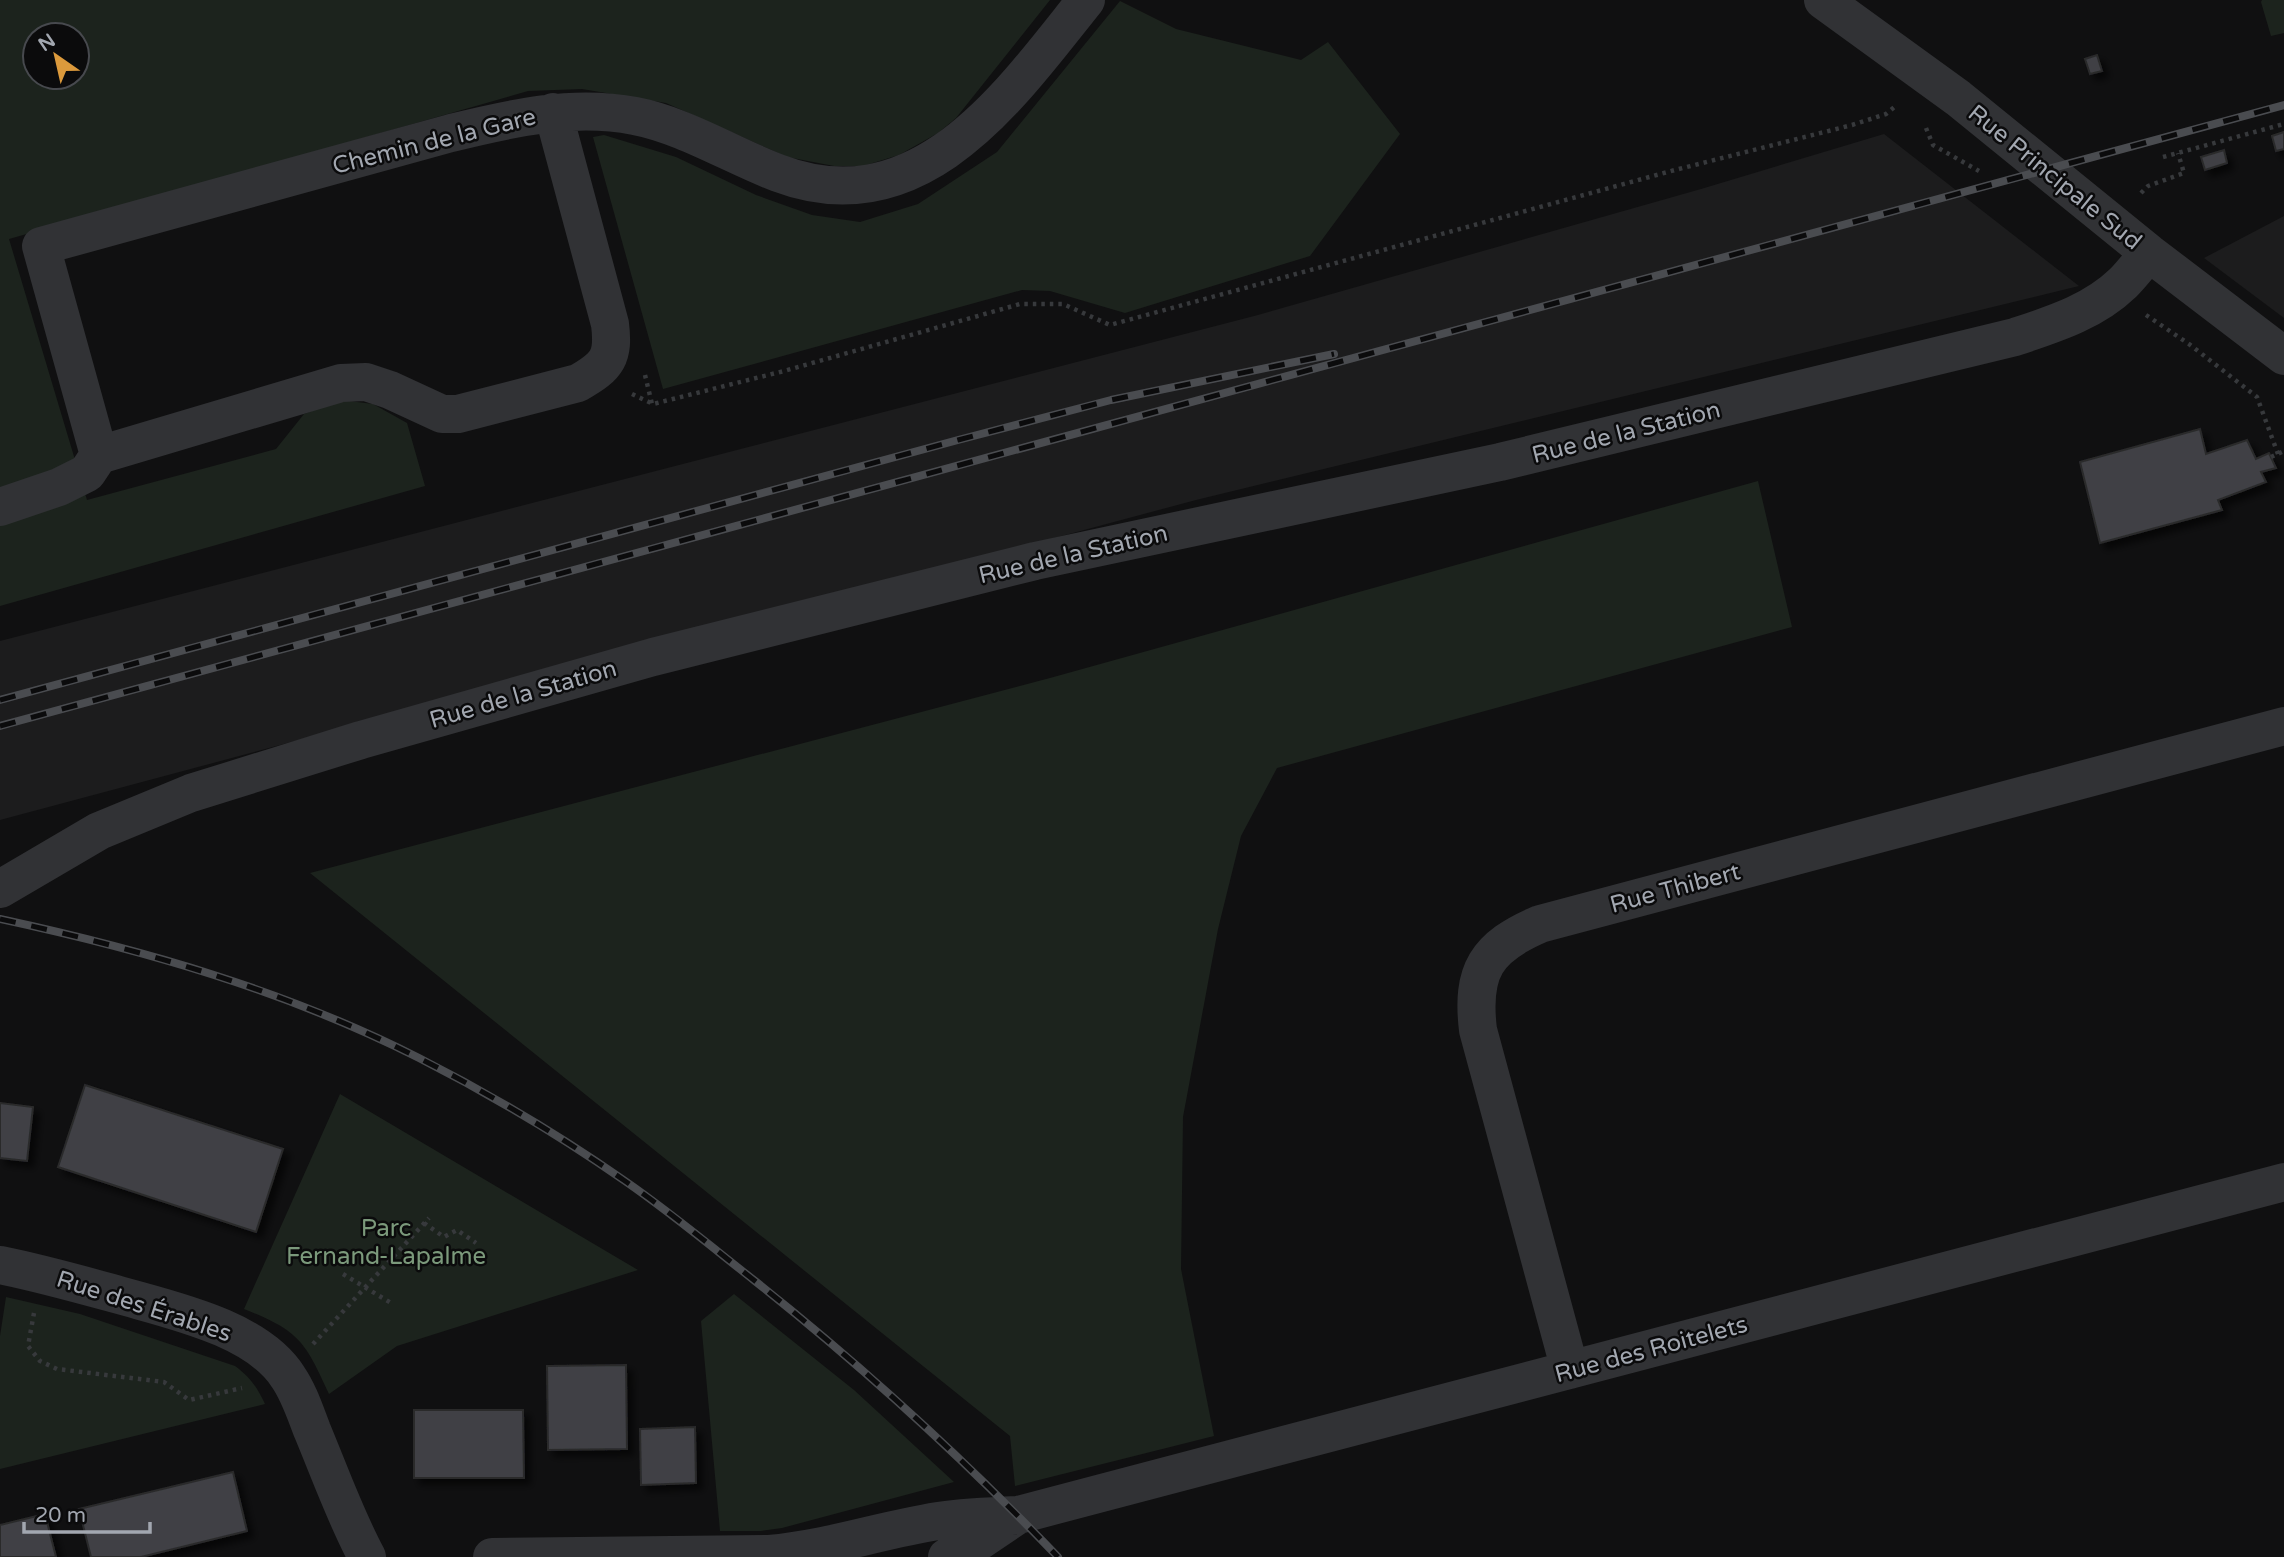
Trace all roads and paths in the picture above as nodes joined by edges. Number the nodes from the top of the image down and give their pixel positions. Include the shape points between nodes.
1 (1086, 0) edge
2 (1823, 0) edge
3 (1899, 101) dead end
4 (553, 112) junction
5 (2284, 124) edge
6 (2178, 152) junction
7 (2163, 157) dead end
8 (2139, 194) dead end
9 (2149, 253) junction
10 (2115, 290) junction
11 (2284, 356) edge
12 (653, 404) dead end
13 (2281, 453) edge
14 (99, 455) junction
15 (2271, 457) dead end
16 (0, 507) edge
17 (2284, 726) edge
18 (0, 889) edge
19 (2284, 1182) edge
20 (476, 1243) dead end
21 (0, 1265) edge
22 (343, 1274) dead end
23 (365, 1287) junction
24 (391, 1303) dead end
25 (37, 1304) dead end
26 (308, 1350) dead end
27 (1570, 1370) junction
28 (243, 1388) dead end
29 (1018, 1516) junction
30 (366, 1557) edge
31 (492, 1557) edge
32 (947, 1557) edge

1 - 4 street, Chemin de la Gare via 1023,78 957,142 927,163 871,185 809,183 636,116
2 - 9 street, Rue Principale Sud via 1958,98
3 - 12 path via 1886,114 1852,125 1111,325 1063,304 1020,303
4 - 14 street, Chemin de la Gare via 451,133 41,246
4 - 14 street via 610,324 608,359 594,374 578,383 458,414 442,414 366,382 341,383
5 - 6 path
6 - 7 path
6 - 8 path via 2183,173
9 - 10 street, Rue de la Station
9 - 11 street, Rue Principale Sud
10 - 13 path via 2257,397
10 - 18 street, Rue de la Station via 2066,319 2015,337 1500,462 1035,561 653,657 191,793 99,831
13 - 15 path
14 - 16 street via 87,473
17 - 27 street, Rue Thibert via 1540,924 1516,934 1496,951 1483,967 1476,988 1478,1030
19 - 27 street, Rue des Roitelets
20 - 23 path via 457,1230 444,1237 426,1220
21 - 30 street, Rue des Érables via 214,1325 272,1357 295,1389
22 - 23 path
23 - 24 path
23 - 26 path
25 - 28 path via 29,1346 40,1361 57,1369 164,1382 189,1400
27 - 29 street, Rue des Roitelets
29 - 31 street, Rue des Roitelets via 935,1521 803,1551 769,1554
29 - 32 street, Rue des Roitelets

